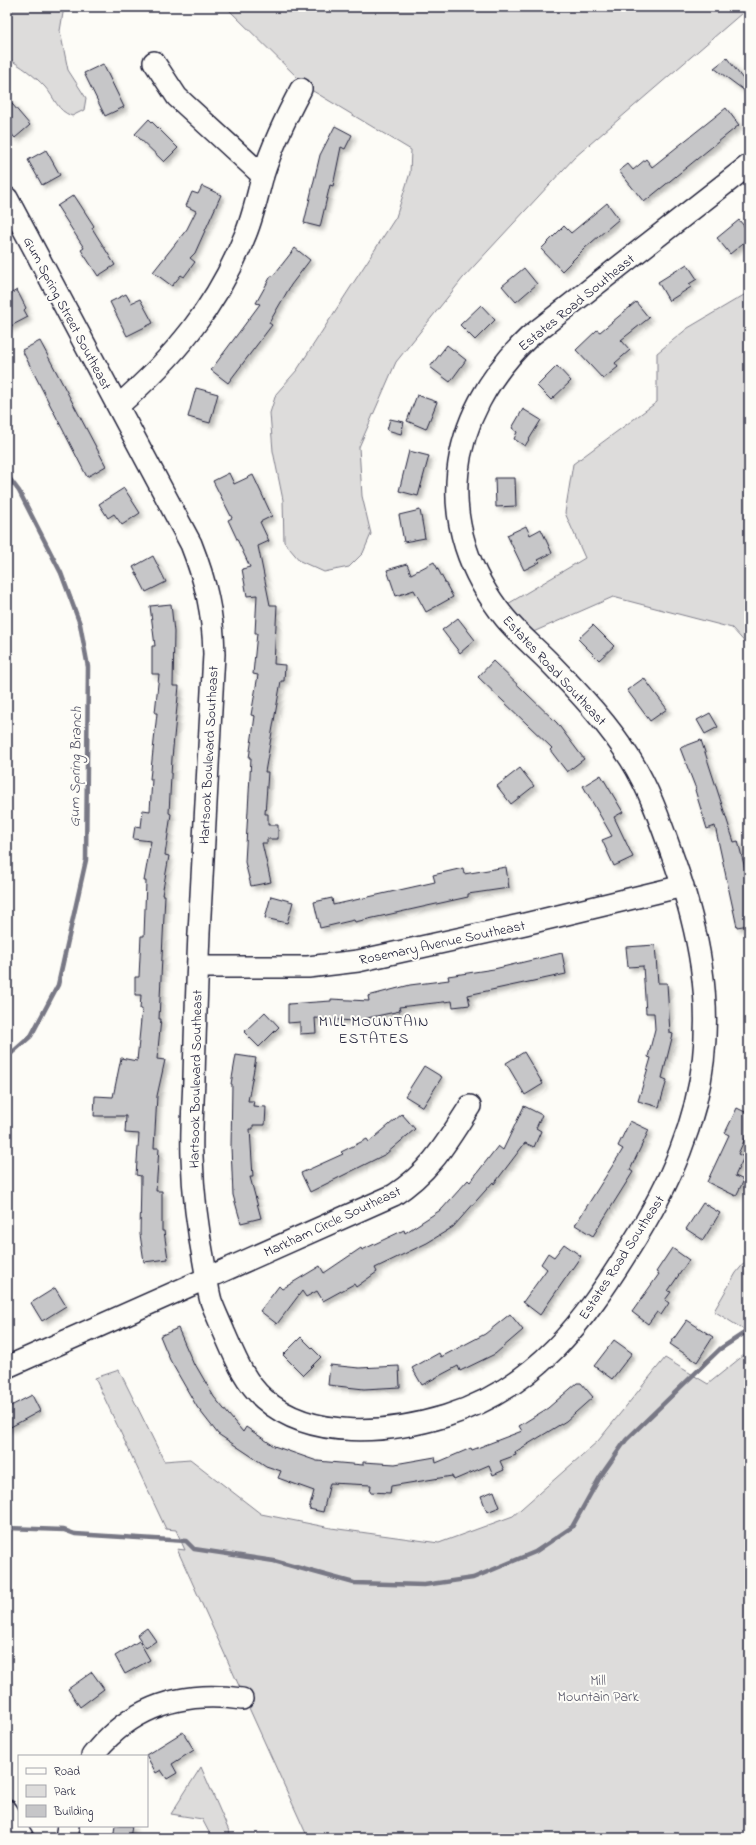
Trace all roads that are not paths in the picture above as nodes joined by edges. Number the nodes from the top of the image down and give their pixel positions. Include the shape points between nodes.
1 (154, 62) dead end
2 (301, 89) dead end
3 (749, 164) edge
4 (263, 176) junction
5 (7, 198) edge
6 (118, 406) junction
7 (683, 886) junction
8 (198, 967) junction
9 (470, 1106) dead end
10 (207, 1278) junction
11 (7, 1367) edge
12 (242, 1699) dead end
13 (93, 1755) edge
14 (7, 1811) edge
15 (68, 1827) edge
16 (23, 1838) edge
17 (66, 1838) edge

1 - 4 street via 177,96
2 - 4 street via 275,141
3 - 7 street, Estates Road Southeast via 517,349 484,393 469,423 456,477 462,532 479,578 509,623 585,700 632,762 651,797
4 - 6 street via 245,237 222,285 202,318 152,376
5 - 6 street, Gum Spring Street Southeast
6 - 8 street, Hartsook Boulevard Southeast via 191,544 210,601 214,654
7 - 8 street, Rosemary Avenue Southeast via 358,961 308,966
7 - 10 street, Estates Road Southeast via 700,954 706,1022 703,1068 696,1105 683,1147 665,1188 605,1287 571,1333 550,1356 526,1376 495,1396 467,1409 402,1426 326,1427 300,1420 265,1399 250,1384 238,1366 211,1301
8 - 10 street, Hartsook Boulevard Southeast via 192,1158 198,1234
9 - 10 street, Markham Circle Southeast via 438,1156 423,1173 394,1195
10 - 11 street
12 - 13 street via 201,1696 161,1704 120,1726
14 - 16 street
15 - 17 street

